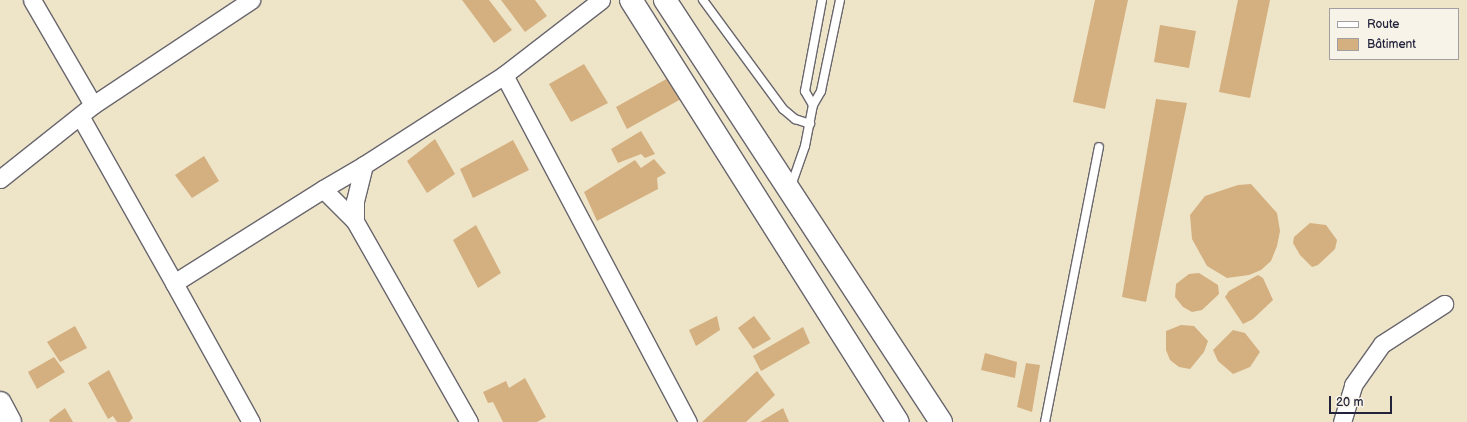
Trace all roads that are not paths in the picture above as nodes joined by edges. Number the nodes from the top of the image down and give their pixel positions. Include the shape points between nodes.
1 (32, 0) edge
2 (251, 0) edge
3 (601, 0) edge
4 (630, 0) edge
5 (665, 0) edge
6 (703, 0) edge
7 (822, 0) edge
8 (840, 0) edge
9 (504, 76) junction
10 (93, 105) junction
11 (813, 105) junction
12 (80, 116) junction
13 (810, 124) junction
14 (1099, 147) dead end
15 (772, 163) junction
16 (364, 165) junction
17 (0, 179) edge
18 (745, 183) junction
19 (323, 189) junction
20 (790, 189) junction
21 (355, 221) junction
22 (174, 283) junction
23 (1444, 304) dead end
24 (0, 403) edge
25 (10, 422) edge
26 (251, 422) edge
27 (469, 422) edge
28 (688, 422) edge
29 (898, 422) edge
30 (941, 422) edge
31 (1045, 422) edge
32 (1342, 422) edge

1 - 10 street
2 - 10 street
3 - 9 street
4 - 18 street
5 - 15 street
6 - 13 lane via 783,109 795,119
7 - 11 lane via 805,91
8 - 11 lane via 821,91
9 - 16 street
9 - 28 street
10 - 12 street
11 - 13 lane
12 - 17 street
12 - 22 street
13 - 20 lane
14 - 31 lane
15 - 18 street
15 - 20 street
16 - 19 street
16 - 21 street via 355,201
18 - 29 street
19 - 21 street
19 - 22 street
20 - 30 street
21 - 27 street
22 - 26 street
23 - 32 street via 1382,344 1353,385
24 - 25 street

